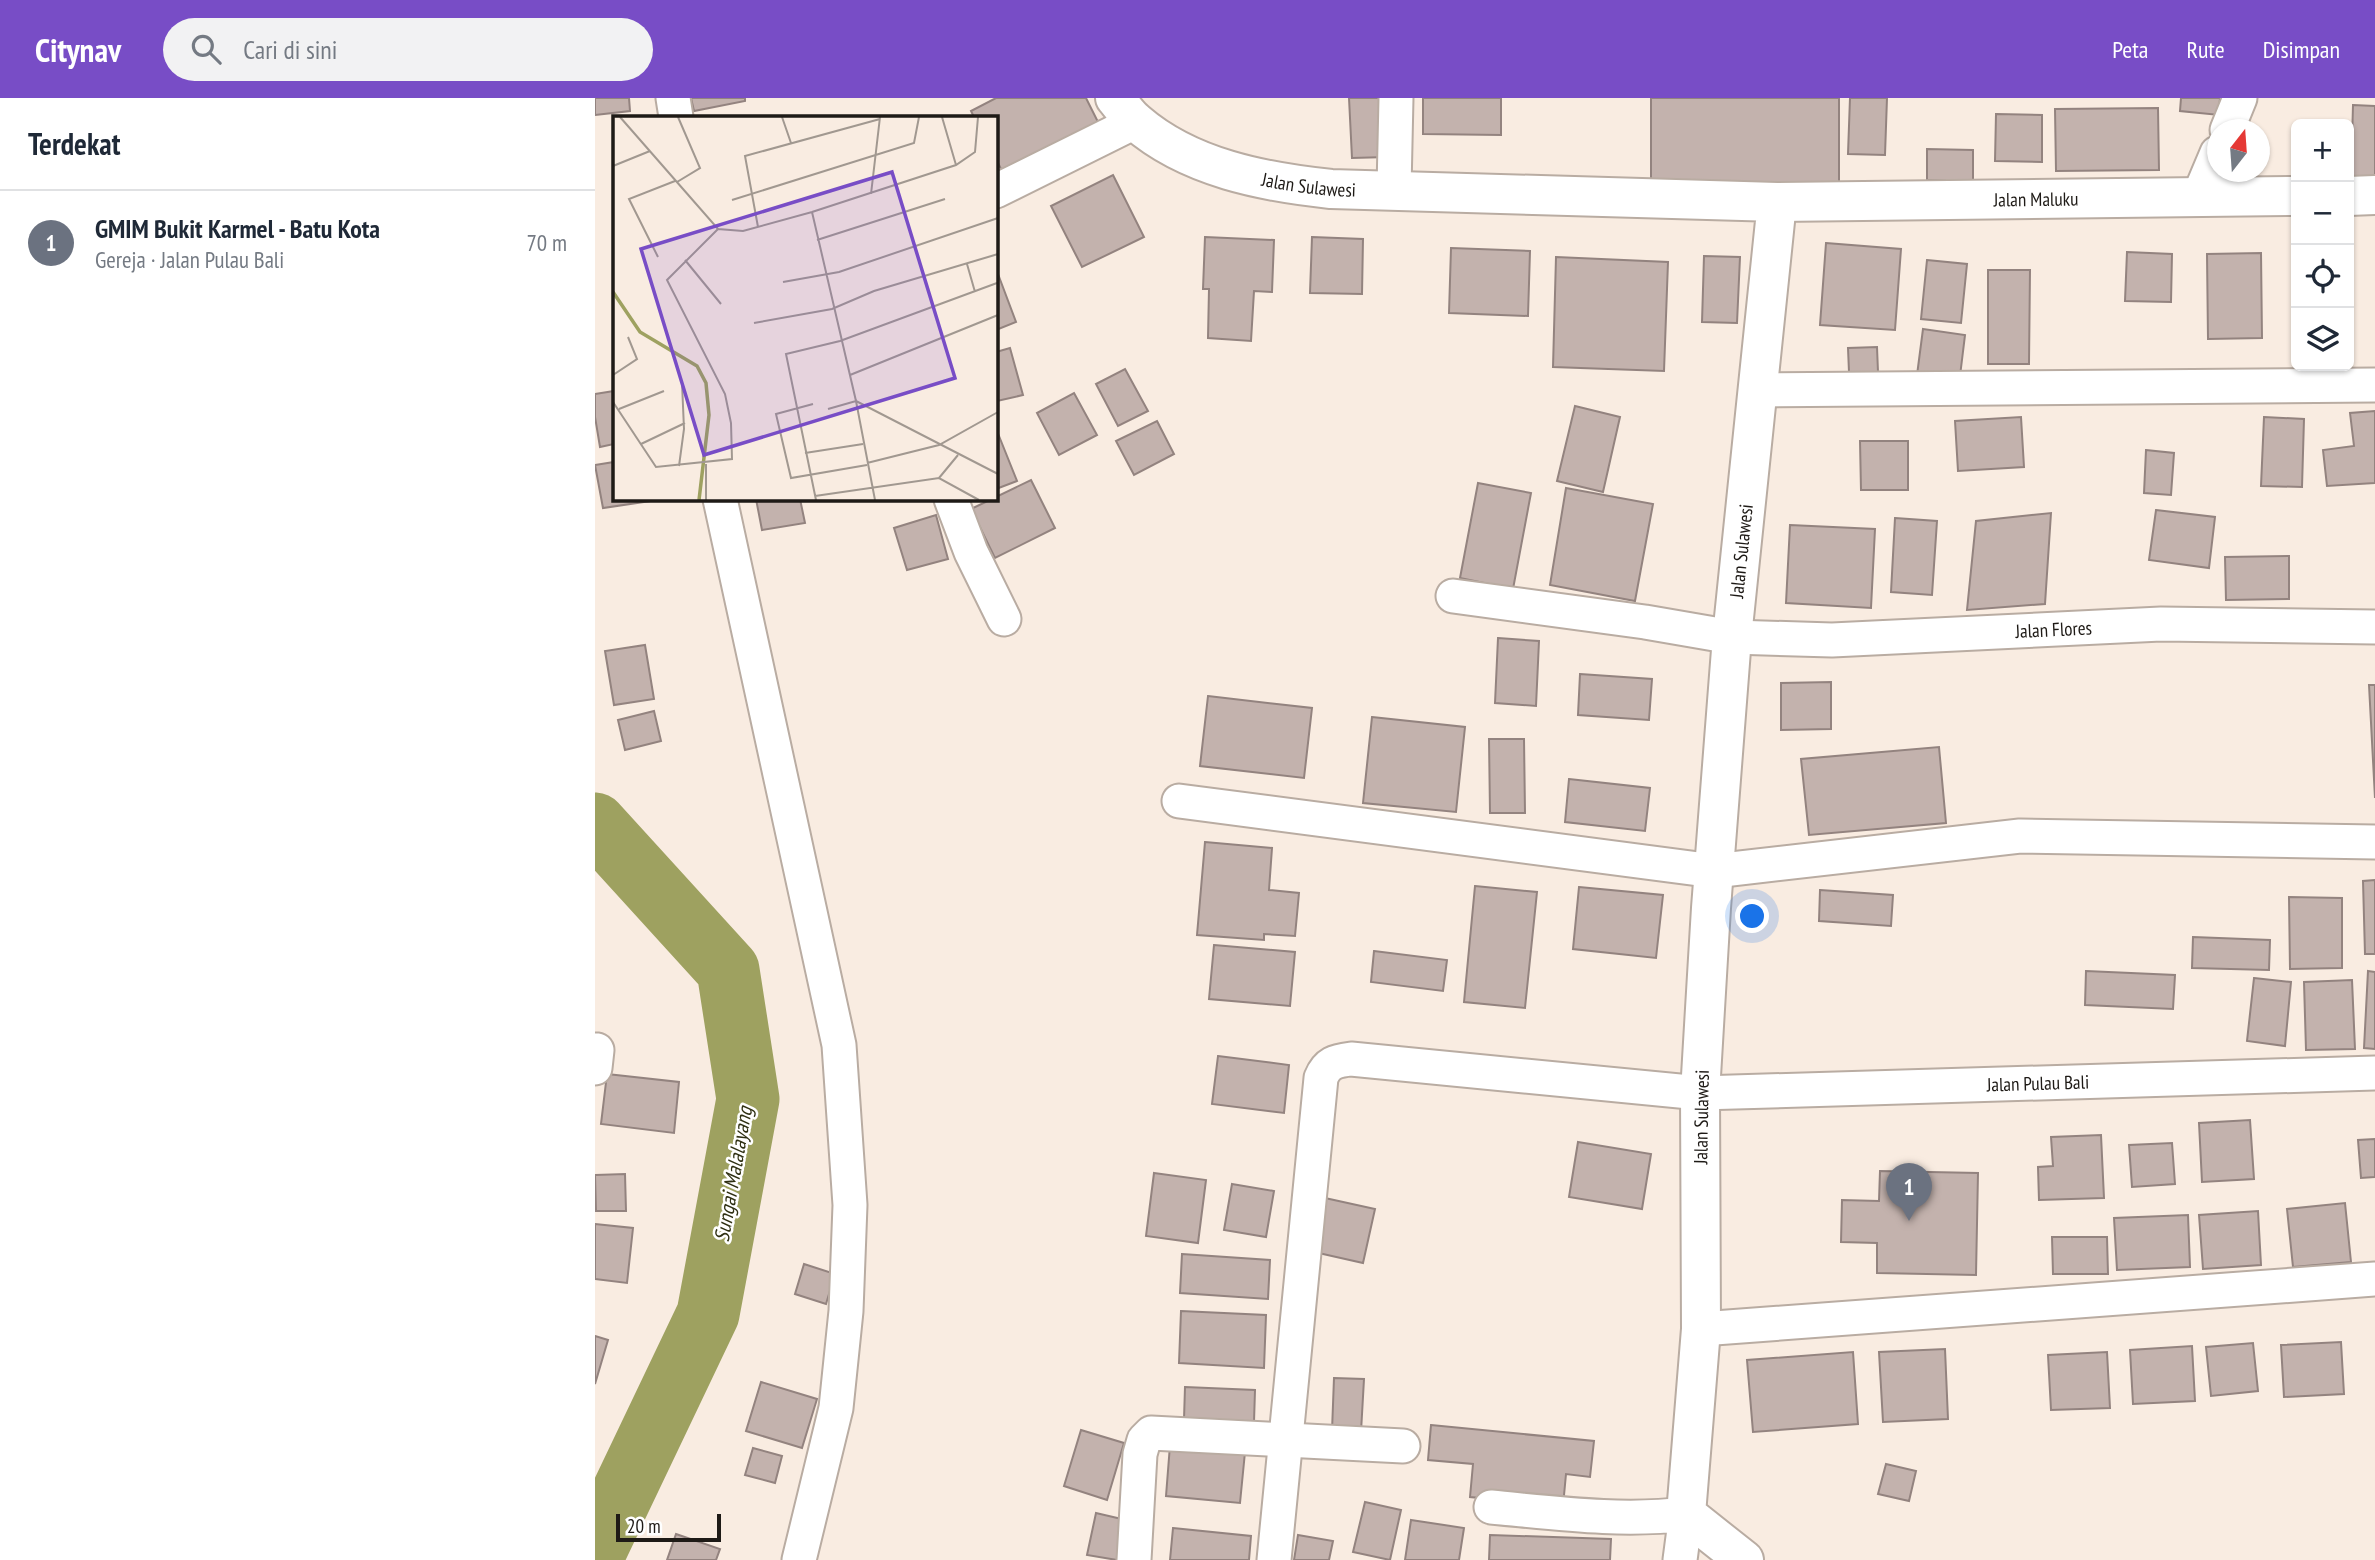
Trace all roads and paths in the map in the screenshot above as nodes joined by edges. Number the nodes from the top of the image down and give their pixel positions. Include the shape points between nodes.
1 (673, 98) edge
2 (1396, 98) edge
3 (2240, 98) edge
4 (1125, 110) edge
5 (676, 116) edge
6 (2231, 119) edge
7 (2207, 175) edge
8 (1394, 189) junction
9 (997, 190) edge
10 (2375, 195) edge
11 (2291, 196) edge
12 (2354, 196) edge
13 (2197, 198) junction
14 (1777, 202) junction
15 (2375, 385) edge
16 (1757, 390) junction
17 (720, 500) edge
18 (951, 500) edge
19 (1453, 596) dead end
20 (1005, 619) dead end
21 (2375, 627) edge
22 (1732, 638) junction
23 (1179, 800) dead end
24 (2375, 842) edge
25 (1714, 871) junction
26 (2375, 1073) edge
27 (1700, 1093) junction
28 (2375, 1279) edge
29 (1701, 1329) junction
30 (1287, 1439) junction
31 (1403, 1446) dead end
32 (1491, 1507) dead end
33 (1686, 1514) junction
34 (799, 1560) edge
35 (1134, 1560) edge
36 (1274, 1560) edge
37 (1680, 1560) edge
38 (1744, 1560) edge

1 - 5 street
2 - 8 street
3 - 6 street
4 - 8 main road, Jalan Sulawesi via 1167,144 1242,175 1304,186
4 - 9 street
7 - 13 street
8 - 14 main road, Jalan Sulawesi
10 - 12 main road
11 - 13 main road, Jalan Maluku
13 - 14 main road, Jalan Maluku
14 - 16 main road, Jalan Sulawesi
15 - 16 street
16 - 22 main road, Jalan Sulawesi
17 - 34 street via 839,1045 845,1114 850,1205 836,1408
18 - 20 street
19 - 22 street, Jalan Flores
21 - 22 street, Jalan Flores via 2161,624 1832,640
22 - 25 main road, Jalan Sulawesi
23 - 25 street
24 - 25 street via 2020,836
25 - 27 main road, Jalan Sulawesi
26 - 27 street, Jalan Pulau Bali
27 - 29 main road, Jalan Sulawesi
27 - 30 street, Jalan Pulau Bali via 1351,1059 1325,1066
28 - 29 street
29 - 33 main road, Jalan Sulawesi
30 - 31 street
30 - 35 street via 1151,1433 1140,1454
30 - 36 street
32 - 33 street via 1606,1517
33 - 37 street
33 - 38 main road

